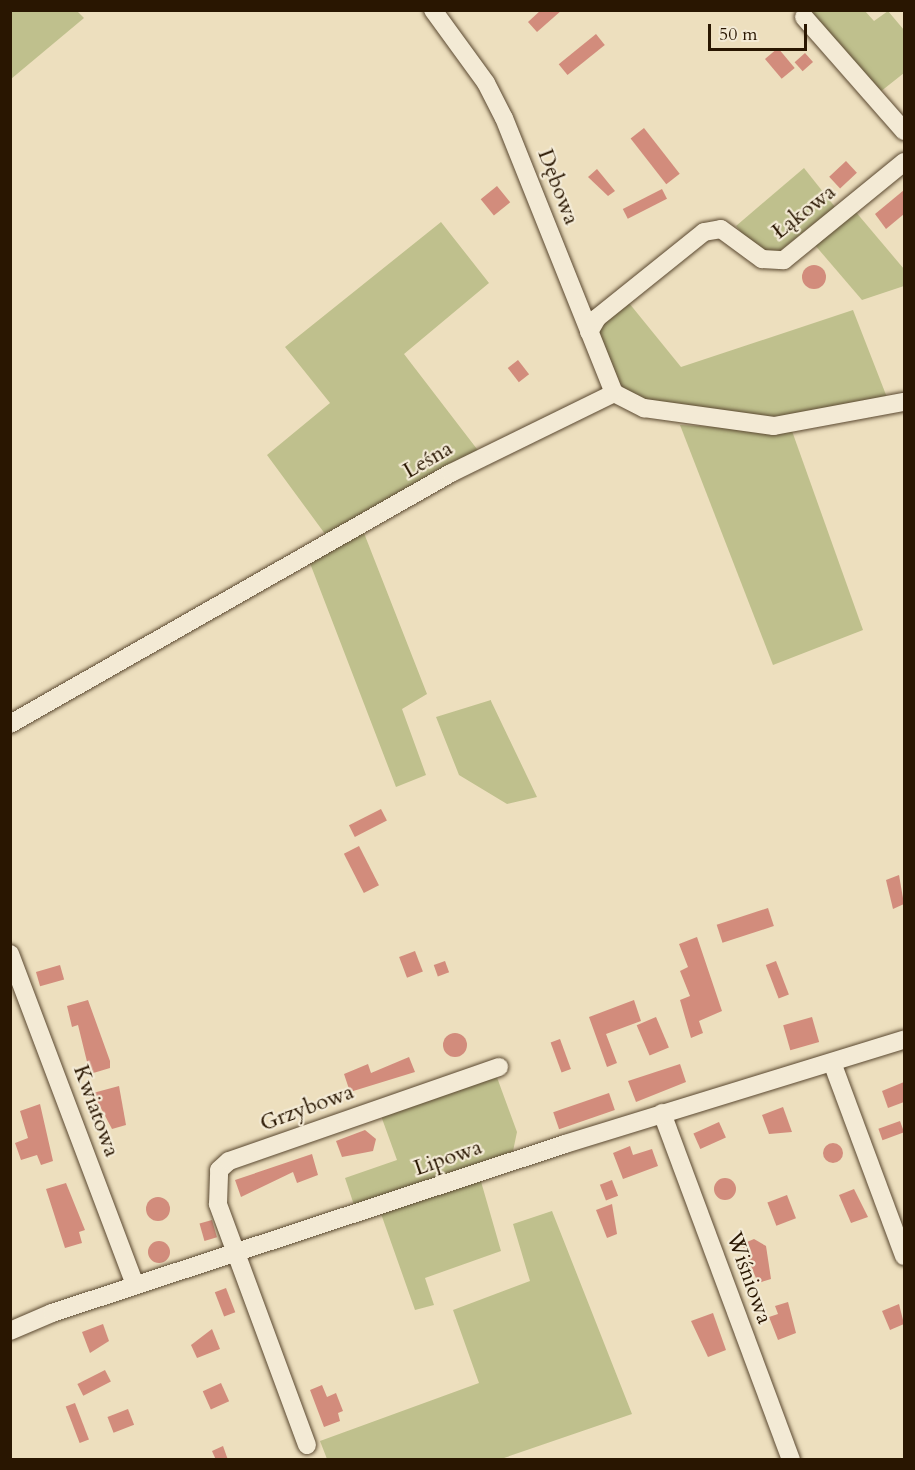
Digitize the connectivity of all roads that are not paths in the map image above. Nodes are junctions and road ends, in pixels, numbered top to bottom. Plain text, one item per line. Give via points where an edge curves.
1 (433, 10) edge
2 (804, 17) dead end
3 (904, 131) edge
4 (904, 162) edge
5 (589, 332) junction
6 (614, 393) junction
7 (904, 402) edge
8 (10, 724) edge
9 (10, 954) edge
10 (904, 1040) edge
11 (833, 1065) junction
12 (499, 1067) dead end
13 (662, 1113) junction
14 (237, 1255) junction
15 (904, 1256) edge
16 (135, 1286) junction
17 (10, 1331) edge
18 (307, 1445) dead end
19 (791, 1460) edge

1 - 5 street, Dębowa via 486,83 504,118
2 - 3 street
4 - 5 street, Łąkowa via 784,260 762,259 721,229 704,232 597,318
5 - 6 street, Dębowa
6 - 7 street via 644,408 774,426
6 - 8 street, Leśna via 451,473
9 - 16 street, Kwiatowa
10 - 11 street, Lipowa
11 - 13 street, Lipowa
11 - 15 street
12 - 14 street, Grzybowa via 224,1165 216,1195
13 - 14 street, Lipowa
13 - 19 street, Wiśniowa
14 - 16 street, Lipowa
14 - 18 street
16 - 17 street, Lipowa

